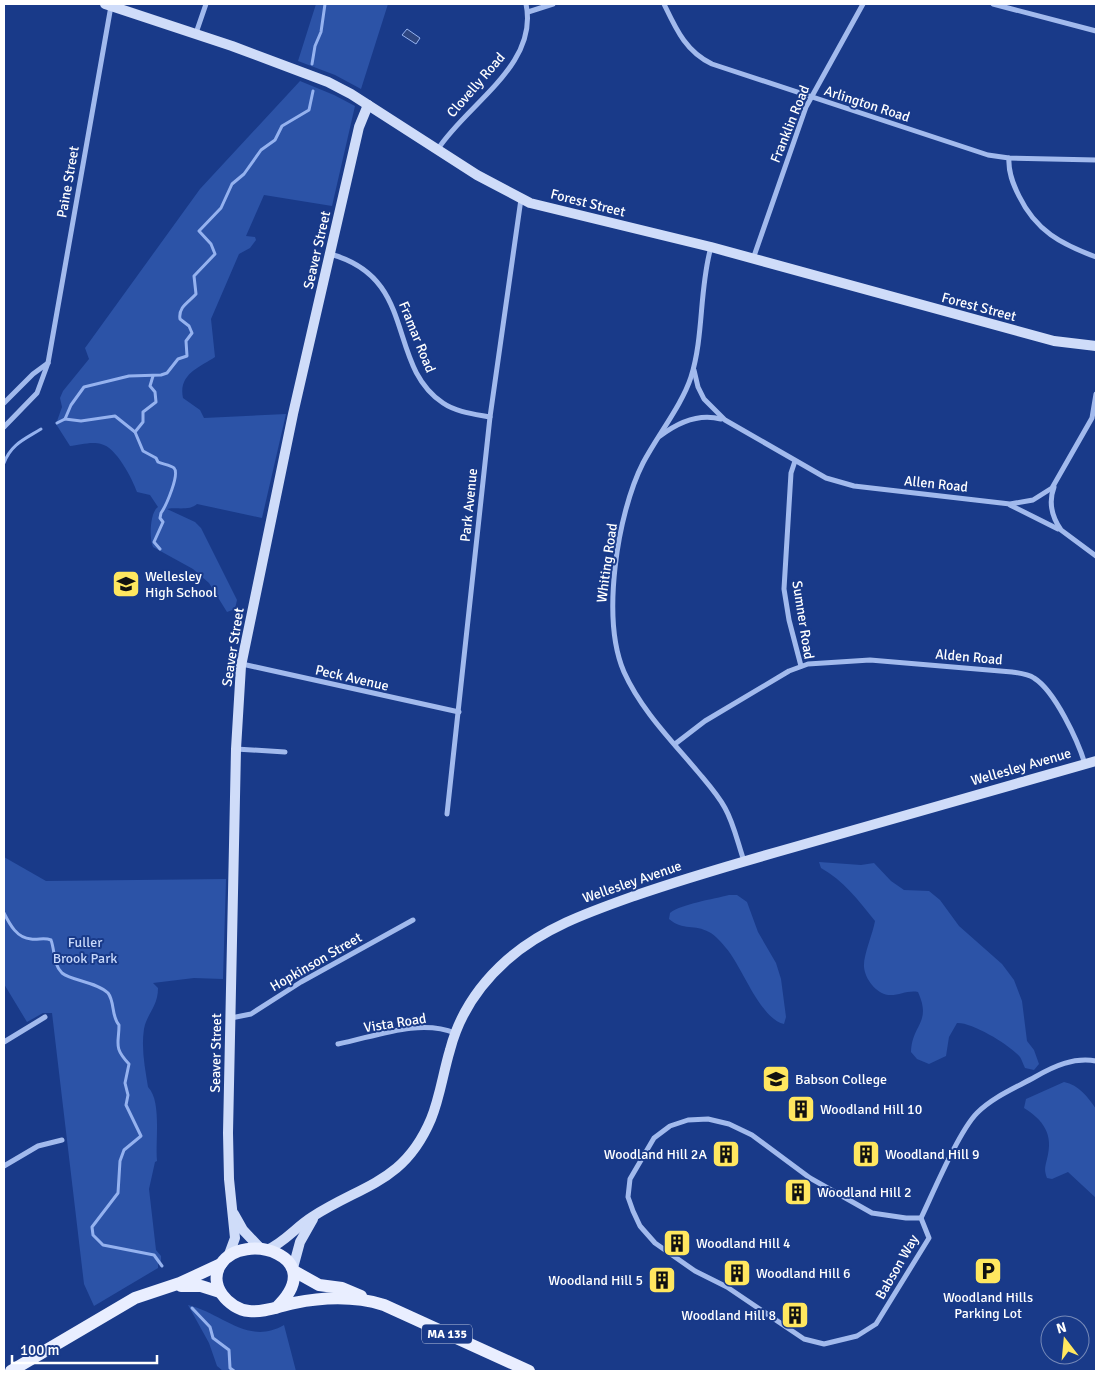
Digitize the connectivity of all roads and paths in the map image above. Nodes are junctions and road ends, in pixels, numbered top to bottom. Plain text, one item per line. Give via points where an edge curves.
1 (206, 4) edge
2 (526, 4) edge
3 (552, 4) edge
4 (664, 4) edge
5 (863, 4) edge
6 (993, 4) edge
7 (108, 5) edge
8 (528, 12) junction
9 (1096, 31) edge
10 (196, 33) junction
11 (811, 97) junction
12 (368, 105) junction
13 (438, 149) junction
14 (1009, 158) junction
15 (1096, 160) edge
16 (521, 199) junction
17 (711, 247) junction
18 (330, 254) junction
19 (1096, 257) edge
20 (753, 259) junction
21 (1096, 346) edge
22 (48, 363) junction
23 (693, 367) junction
24 (1096, 394) edge
25 (4, 403) edge
26 (1096, 403) edge
27 (490, 417) junction
28 (725, 420) junction
29 (4, 427) edge
30 (657, 438) junction
31 (795, 461) junction
32 (1055, 485) junction
33 (1003, 503) junction
34 (1061, 530) junction
35 (1096, 556) edge
36 (242, 664) junction
37 (801, 666) junction
38 (458, 712) junction
39 (675, 744) junction
40 (236, 749) junction
41 (284, 752) dead end
42 (1096, 761) edge
43 (1085, 764) junction
44 (447, 814) dead end
45 (744, 862) junction
46 (413, 920) dead end
47 (45, 1018) dead end
48 (230, 1018) junction
49 (455, 1033) junction
50 (4, 1042) edge
51 (338, 1044) dead end
52 (1096, 1061) edge
53 (62, 1140) dead end
54 (4, 1166) edge
55 (232, 1207) junction
56 (317, 1214) junction
57 (922, 1218) junction
58 (264, 1249) junction
59 (224, 1261) junction
60 (294, 1270) junction
61 (168, 1287) junction
62 (220, 1292) junction
63 (365, 1299) junction
64 (276, 1308) junction
65 (11, 1371) edge
66 (529, 1371) edge

1 - 10 street
2 - 8 street, Clovelly Road
3 - 8 street
4 - 11 street, Arlington Road via 684,43 699,58
5 - 11 street, Franklin Road
6 - 9 street
7 - 10 street, Forest Street
7 - 22 street, Paine Street
8 - 13 street, Clovelly Road via 527,34 512,64
10 - 12 street, Forest Street via 324,80
11 - 14 street, Arlington Road via 978,153
11 - 20 street, Franklin Road
12 - 13 street, Forest Street
12 - 18 street, Seaver Street via 359,127
13 - 16 street, Forest Street via 477,176
14 - 15 street, Arlington Road
14 - 19 street via 1017,192 1039,226 1064,245
16 - 17 street, Forest Street via 565,213
16 - 27 street, Park Avenue
17 - 20 street, Forest Street
17 - 23 street, Whiting Road
18 - 27 street, Framar Road via 359,266 384,289 414,365 436,398 455,409
18 - 36 street, Seaver Street via 289,432
20 - 21 street, Forest Street via 1054,341
22 - 25 street
22 - 29 street, Paine Street via 35,396
23 - 28 street, Allen Road via 704,398
23 - 30 street, Whiting Road via 686,387
24 - 26 street, Allen Road
26 - 32 street, Allen Road via 1092,418
27 - 38 street, Park Avenue
28 - 30 street, Allen Road via 693,419
28 - 31 street, Allen Road
30 - 39 street, Whiting Road via 629,498 616,570 612,621 625,674 646,708
31 - 33 street, Allen Road via 826,478 854,486
31 - 37 street, Sumner Road via 791,472 784,589
32 - 33 street, Allen Road via 1033,500
32 - 34 street via 1051,507
33 - 34 street
34 - 35 street
36 - 38 street, Peck Avenue
36 - 40 street, Seaver Street
37 - 39 street, Sumner Road via 705,721
37 - 43 street, Alden Road via 870,660 1030,676 1053,700 1078,744
38 - 44 street, Park Avenue
39 - 45 street, Whiting Road via 725,808
40 - 41 street
40 - 48 street, Seaver Street
42 - 43 street, Wellesley Avenue
43 - 45 street, Wellesley Avenue
45 - 49 street, Wellesley Avenue via 602,908 537,938 506,960 488,980 469,1005
46 - 48 street, Hopkinson Street via 292,987 251,1014
47 - 50 street
48 - 55 street, Seaver Street via 228,1159
49 - 51 street, Vista Road via 437,1028 415,1028
49 - 56 street, Wellesley Avenue via 435,1107 415,1148 398,1168 375,1185
52 - 57 street via 1074,1060 1052,1068 993,1099 976,1114
53 - 54 street via 38,1146
55 - 58 street, Seaver Street via 243,1230
55 - 59 street, Seaver Street via 235,1238
56 - 58 street, Wellesley Avenue via 302,1223 284,1241
56 - 60 street via 300,1242
57 - 57 street, Babson Way via 872,1213 810,1178 752,1135 708,1119 688,1120 670,1126 654,1138 630,1179 628,1197 640,1226 656,1243 804,1339 824,1344 857,1336 876,1324 929,1238
58 - 59 main road, MA 135 via 239,1252
58 - 60 main road, MA 135 via 288,1261
59 - 61 main road, MA 135
59 - 62 main road via 217,1278
60 - 63 main road, MA 135 via 319,1285 342,1288
60 - 64 main road via 291,1292
61 - 62 main road, MA 135 via 195,1286
61 - 65 main road, MA 135 via 129,1301
62 - 64 main road, MA 135 via 228,1303 239,1309 251,1312
63 - 64 main road, MA 135 via 321,1299
63 - 66 main road, MA 135

